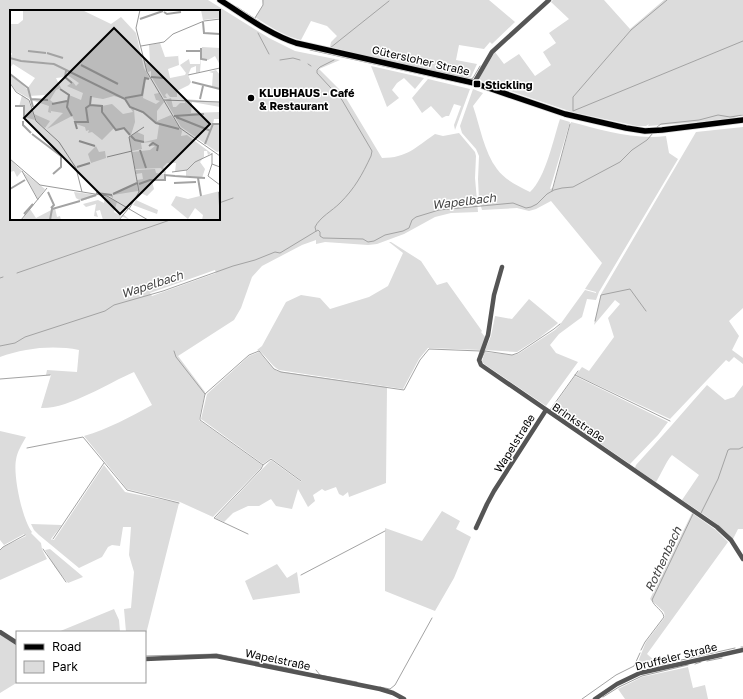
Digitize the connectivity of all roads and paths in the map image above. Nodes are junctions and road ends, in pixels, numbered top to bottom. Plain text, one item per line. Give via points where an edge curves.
1 (220, 0) edge
2 (549, 0) edge
3 (474, 83) junction
4 (743, 120) edge
5 (502, 267) dead end
6 (546, 410) junction
7 (476, 528) dead end
8 (743, 559) edge
9 (0, 632) edge
10 (16, 642) edge
11 (743, 650) edge
12 (146, 659) edge
13 (404, 699) edge
14 (595, 699) edge

1 - 3 main road, Gütersloher Straße via 284,39 296,43
2 - 3 street via 492,52
3 - 4 main road, Gütersloher Straße via 572,116 645,131
5 - 6 street, Brinkstraße via 494,295 488,335 479,360 480,365
6 - 7 street, Wapelstraße via 494,491
6 - 8 street, Brinkstraße via 717,527 731,540
9 - 10 street
11 - 14 street, Druffeler Straße via 640,673 623,680
12 - 13 street, Wapelstraße via 216,656 380,689

